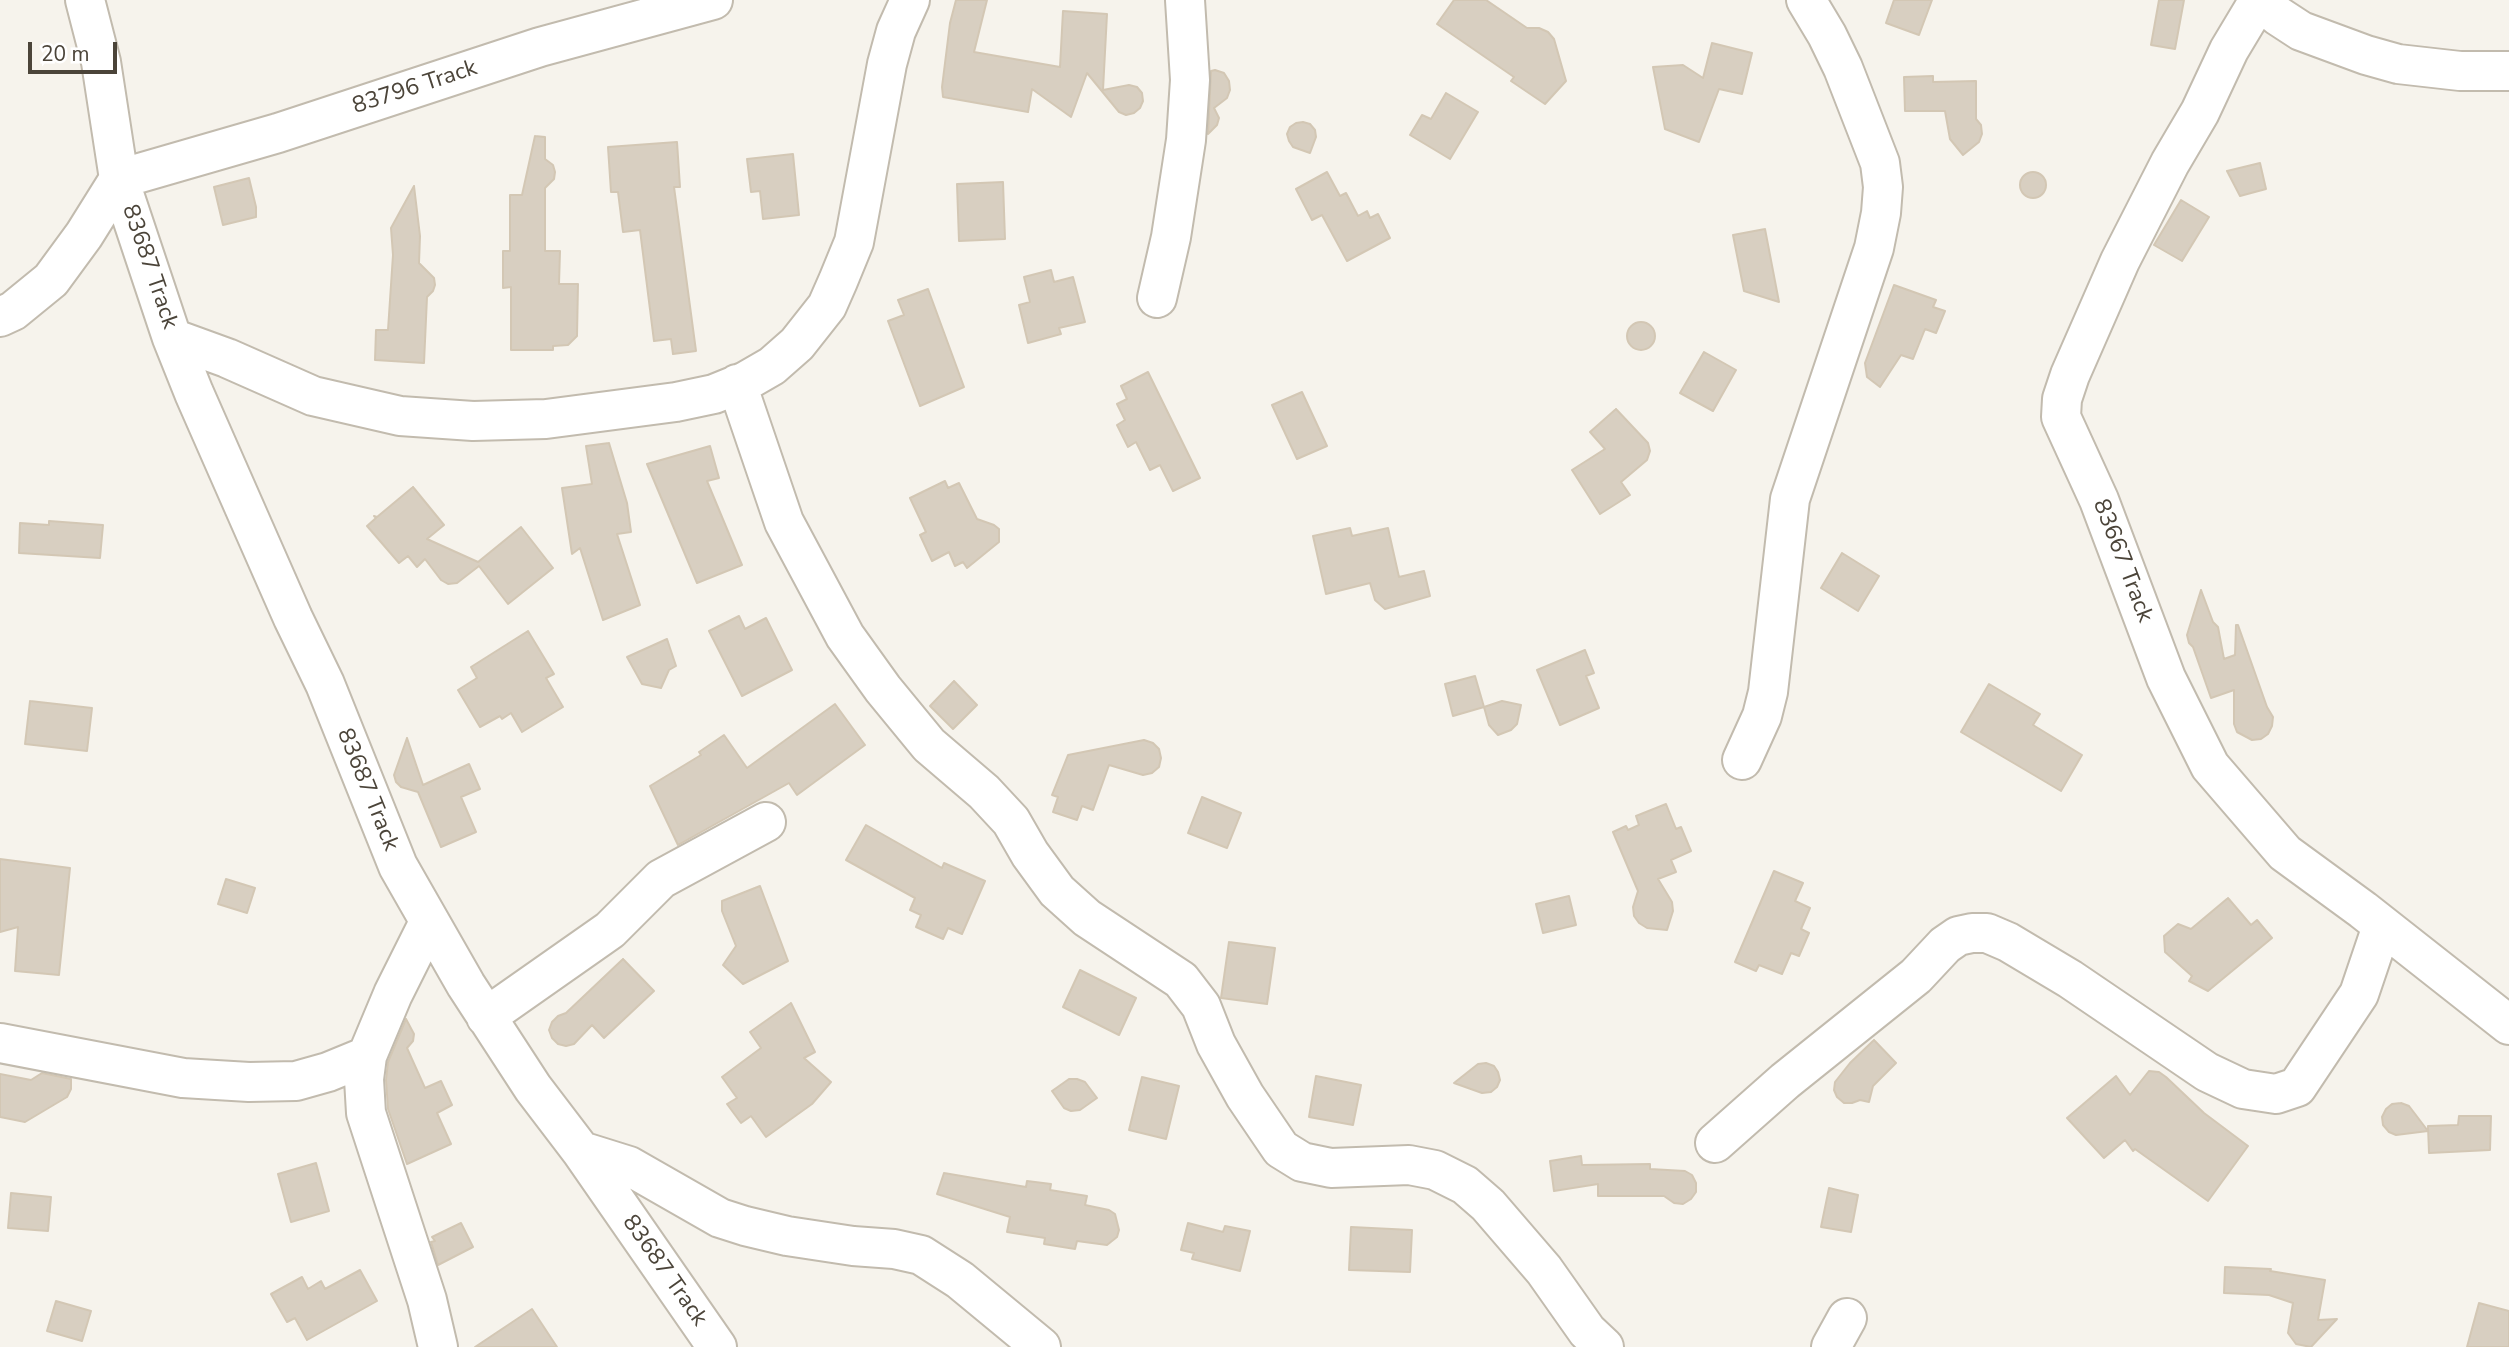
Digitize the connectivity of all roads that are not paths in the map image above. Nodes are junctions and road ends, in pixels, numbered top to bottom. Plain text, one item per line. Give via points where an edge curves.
1 (85, 0) edge
2 (713, 0) edge
3 (910, 0) edge
4 (1185, 0) edge
5 (1806, 0) edge
6 (2259, 0) edge
7 (2509, 71) edge
8 (119, 179) junction
9 (1157, 298) dead end
10 (0, 317) edge
11 (172, 338) junction
12 (737, 384) junction
13 (1742, 760) dead end
14 (766, 822) dead end
15 (429, 922) junction
16 (2382, 926) junction
17 (486, 1017) junction
18 (2509, 1025) edge
19 (0, 1043) edge
20 (368, 1056) junction
21 (1715, 1143) dead end
22 (581, 1152) junction
23 (438, 1347) edge
24 (717, 1347) edge
25 (1041, 1347) edge
26 (1604, 1347) edge

1 - 8 street, 83687 Track via 102,62
2 - 8 street, 83796 Track via 540,47 278,133
3 - 12 street via 887,64 856,231 827,306 797,344 772,366
4 - 9 street via 1190,80 1186,140
5 - 13 street via 1843,68 1880,163 1881,213 1874,248 1790,499 1768,692
6 - 7 street via 2301,31 2366,55 2459,71
6 - 16 street, 83667 Track via 2120,261 2070,375 2061,417 2099,500 2166,678 2210,766 2285,853
8 - 10 street via 51,280
8 - 11 street, 83687 Track
11 - 12 street via 313,396 400,416 546,419 676,402
11 - 15 street, 83687 Track via 324,684 398,866
12 - 26 street via 784,522 845,636 929,746 984,792 1010,821 1057,891 1087,918 1181,981 1201,1006 1245,1096 1281,1149 1302,1162 1331,1168 1409,1165 1436,1170 1465,1185 1489,1205
14 - 17 street via 661,879 610,930
15 - 17 street, 83687 Track
15 - 20 street
16 - 18 street, 83667 Track
16 - 21 street via 2359,994 2297,1087 2276,1094 2243,1089 2207,1072 2008,942 1987,933 1972,933 1945,945 1916,976
17 - 22 street, 83687 Track
19 - 20 street via 183,1078 249,1082 296,1082
20 - 23 street via 366,1113
22 - 24 street, 83687 Track
22 - 25 street via 629,1166 720,1218 745,1226 921,1255 960,1280

